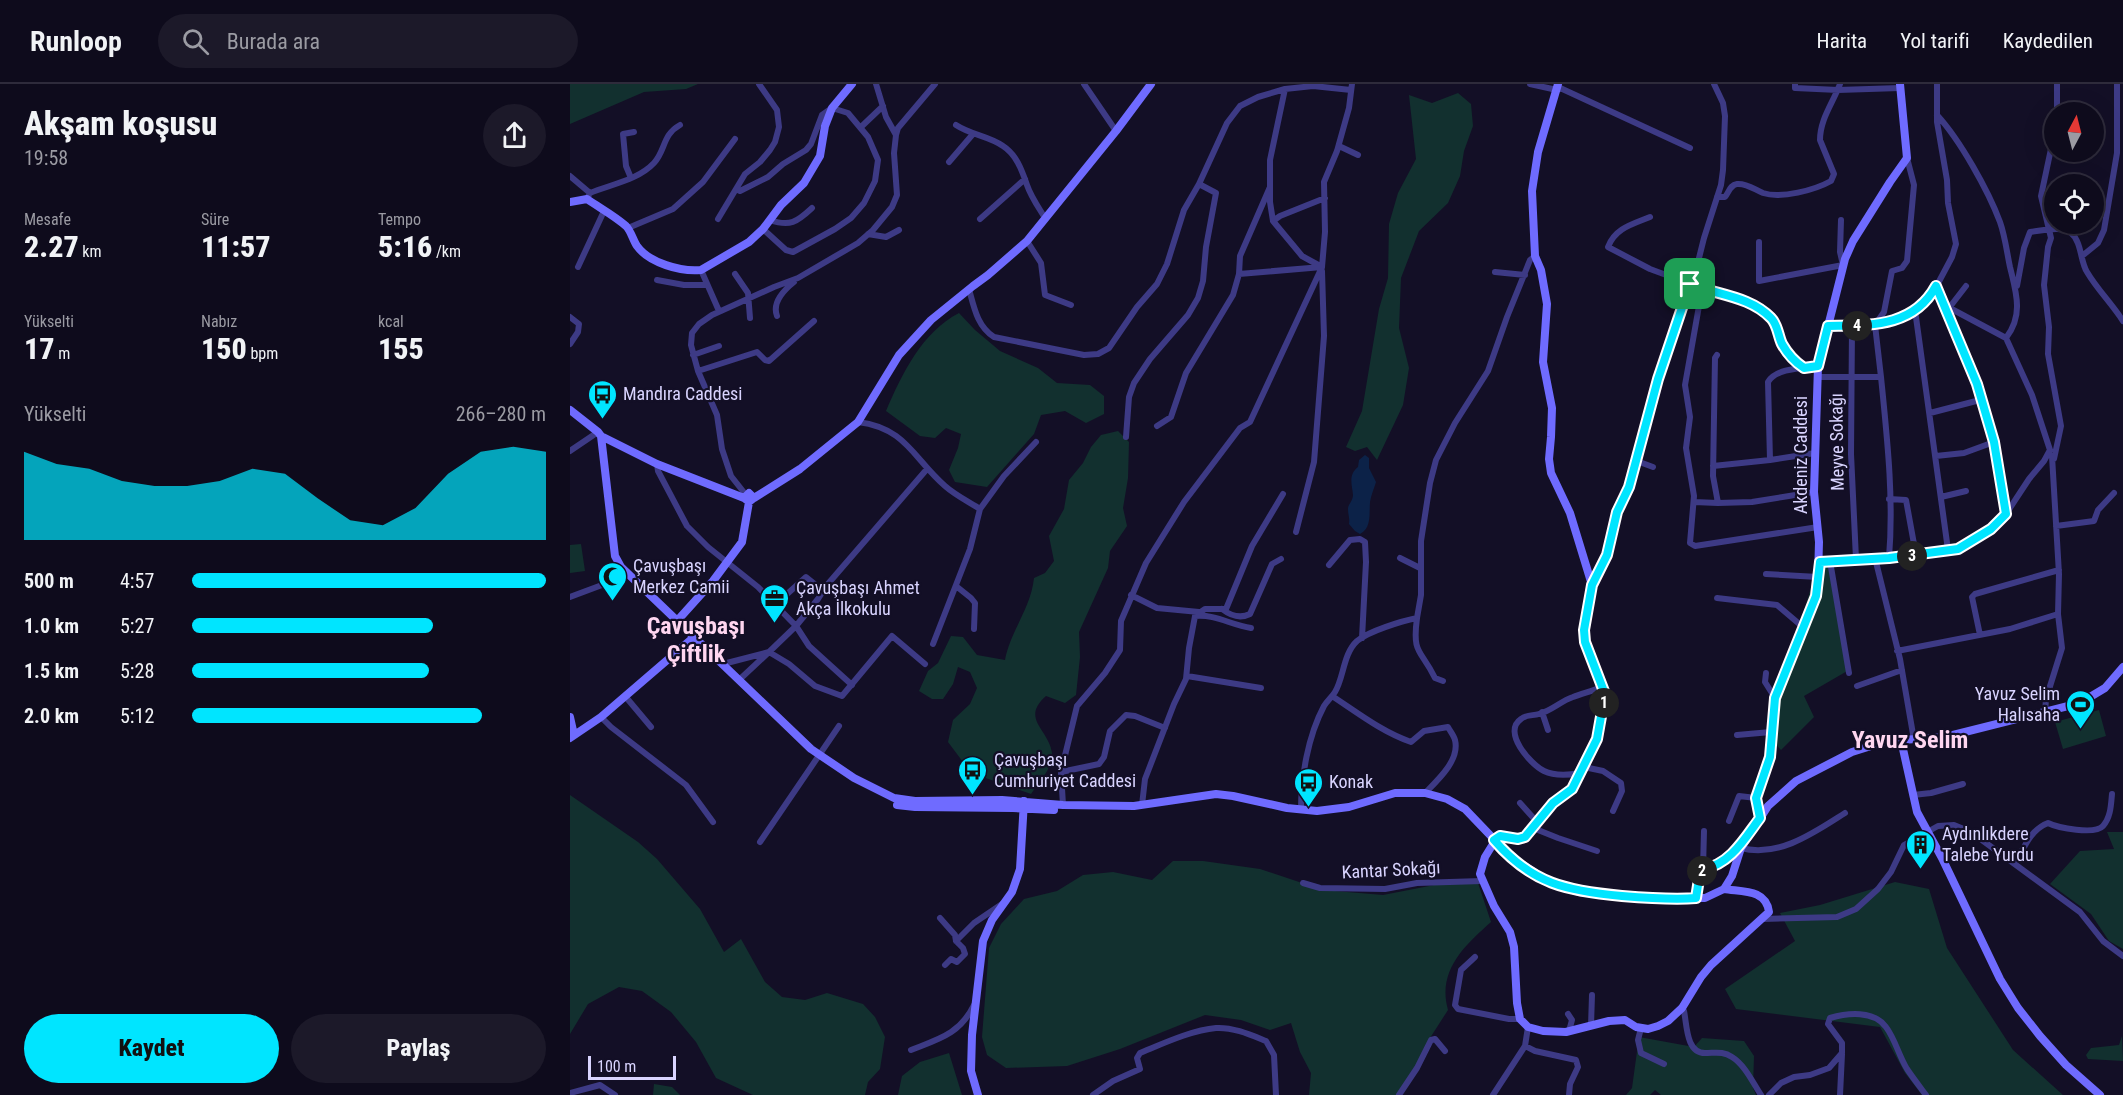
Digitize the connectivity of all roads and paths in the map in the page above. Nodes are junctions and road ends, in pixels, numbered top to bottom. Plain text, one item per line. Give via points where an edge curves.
1 (759, 84) edge
2 (852, 84) edge
3 (876, 84) edge
4 (935, 84) edge
5 (1084, 84) edge
6 (1151, 84) edge
7 (1530, 84) edge
8 (1714, 84) edge
9 (1795, 84) edge
10 (1937, 84) edge
11 (2057, 84) edge
12 (2117, 84) edge
13 (1900, 86) edge
14 (1352, 87) edge
15 (1558, 87) edge
16 (1839, 87) edge
17 (1284, 89) junction
18 (2057, 102) edge
19 (883, 106) junction
20 (832, 108) junction
21 (1937, 115) junction
22 (680, 124) dead end
23 (956, 125) dead end
24 (861, 127) junction
25 (1116, 131) junction
26 (633, 132) dead end
27 (973, 134) junction
28 (896, 135) junction
29 (735, 139) dead end
30 (1339, 146) junction
31 (1690, 148) dead end
32 (2120, 153) edge
33 (1358, 155) dead end
34 (1907, 158) junction
35 (949, 162) dead end
36 (570, 176) edge
37 (631, 178) junction
38 (1025, 179) junction
39 (2044, 182) edge
40 (1199, 184) junction
41 (1270, 187) junction
42 (736, 189) junction
43 (589, 196) junction
44 (1717, 197) junction
45 (1324, 198) junction
46 (570, 202) edge
47 (812, 208) dead end
48 (604, 211) junction
49 (2044, 213) edge
50 (1650, 217) dead end
51 (1045, 218) junction
52 (718, 219) dead end
53 (980, 219) dead end
54 (770, 220) junction
55 (1841, 220) dead end
56 (1273, 221) junction
57 (628, 228) junction
58 (763, 229) junction
59 (899, 230) dead end
60 (2044, 231) edge
61 (868, 234) junction
62 (2050, 234) edge
63 (2072, 234) edge
64 (1027, 241) junction
65 (1759, 242) dead end
66 (1535, 256) junction
67 (2082, 256) junction
68 (1843, 265) junction
69 (578, 267) dead end
70 (1322, 267) junction
71 (701, 270) junction
72 (1496, 272) dead end
73 (735, 274) dead end
74 (1239, 274) junction
75 (1525, 275) junction
76 (798, 278) junction
77 (657, 280) dead end
78 (1690, 284) junction
79 (707, 285) junction
80 (1936, 286) junction
81 (1966, 286) dead end
82 (969, 289) junction
83 (1702, 289) junction
84 (2017, 291) junction
85 (749, 299) junction
86 (1071, 304) dead end
87 (1947, 307) junction
88 (1915, 310) junction
89 (719, 311) junction
90 (777, 316) dead end
91 (570, 317) edge
92 (750, 318) dead end
93 (814, 321) dead end
94 (2123, 321) edge
95 (1828, 326) junction
96 (1852, 326) junction
97 (1875, 326) junction
98 (2006, 338) junction
99 (570, 344) edge
100 (719, 346) dead end
101 (693, 355) junction
102 (1717, 355) dead end
103 (1818, 366) junction
104 (1804, 368) junction
105 (698, 371) junction
106 (1817, 377) junction
107 (1881, 377) junction
108 (1851, 378) junction
109 (1980, 400) junction
110 (570, 410) edge
111 (1930, 413) junction
112 (858, 422) junction
113 (1157, 426) dead end
114 (599, 434) junction
115 (1126, 437) dead end
116 (1036, 441) dead end
117 (1994, 442) junction
118 (2050, 450) junction
119 (570, 451) edge
120 (1815, 453) junction
121 (1936, 456) junction
122 (2054, 459) junction
123 (1634, 460) junction
124 (1770, 460) junction
125 (657, 464) junction
126 (1713, 466) junction
127 (1653, 467) dead end
128 (927, 469) junction
129 (1966, 491) dead end
130 (1814, 492) junction
131 (2114, 493) dead end
132 (1283, 494) dead end
133 (1941, 497) junction
134 (748, 498) junction
135 (1889, 499) junction
136 (1694, 502) junction
137 (1718, 503) junction
138 (980, 509) junction
139 (2006, 514) junction
140 (2056, 526) junction
141 (1818, 527) junction
142 (1296, 532) dead end
143 (1948, 550) junction
144 (1916, 555) junction
145 (1400, 558) dead end
146 (1875, 558) junction
147 (1889, 558) junction
148 (1281, 559) dead end
149 (1856, 559) junction
150 (1830, 561) junction
151 (727, 562) junction
152 (1820, 562) junction
153 (1329, 565) dead end
154 (1420, 568) junction
155 (2059, 570) junction
156 (625, 572) junction
157 (1766, 574) dead end
158 (1818, 577) junction
159 (1592, 585) junction
160 (956, 586) junction
161 (822, 593) junction
162 (1131, 595) junction
163 (570, 597) edge
164 (1717, 598) dead end
165 (776, 604) junction
166 (1221, 609) junction
167 (1197, 614) junction
168 (2058, 614) junction
169 (1418, 618) junction
170 (677, 621) junction
171 (796, 626) junction
172 (1251, 628) dead end
173 (1804, 628) junction
174 (974, 629) dead end
175 (1980, 635) junction
176 (694, 637) junction
177 (1362, 639) junction
178 (933, 644) dead end
179 (1898, 651) junction
180 (770, 652) junction
181 (723, 664) junction
182 (925, 664) dead end
183 (2123, 667) edge
184 (1902, 670) junction
185 (1766, 673) dead end
186 (1849, 673) dead end
187 (1187, 676) junction
188 (739, 680) junction
189 (1443, 681) dead end
190 (852, 685) junction
191 (1604, 686) junction
192 (1857, 686) dead end
193 (1261, 688) dead end
194 (625, 696) junction
195 (1332, 696) junction
196 (1775, 698) junction
197 (1542, 712) junction
198 (2045, 712) junction
199 (570, 717) edge
200 (601, 717) junction
201 (839, 726) dead end
202 (651, 727) dead end
203 (1165, 728) junction
204 (1548, 730) dead end
205 (1771, 732) junction
206 (1737, 735) dead end
207 (572, 737) edge
208 (1901, 740) junction
209 (1914, 740) junction
210 (819, 754) junction
211 (1583, 770) junction
212 (1061, 772) junction
213 (1963, 784) dead end
214 (1425, 793) junction
215 (2112, 794) dead end
216 (1913, 795) junction
217 (1756, 798) junction
218 (1520, 803) dead end
219 (1024, 805) junction
220 (1063, 805) junction
221 (1138, 806) junction
222 (1301, 810) junction
223 (1613, 811) dead end
224 (1845, 813) dead end
225 (1760, 818) junction
226 (1729, 821) dead end
227 (713, 822) dead end
228 (1535, 825) junction
229 (1704, 831) dead end
230 (1926, 831) junction
231 (1494, 840) junction
232 (760, 842) dead end
233 (1743, 844) junction
234 (1597, 851) dead end
235 (2015, 864) junction
236 (1703, 869) junction
237 (1482, 881) junction
238 (1303, 883) dead end
239 (1724, 889) junction
240 (1696, 898) junction
241 (1008, 899) junction
242 (1766, 915) junction
243 (940, 918) dead end
244 (956, 941) junction
245 (2123, 956) edge
246 (1475, 957) dead end
247 (945, 965) dead end
248 (1592, 995) dead end
249 (976, 1000) junction
250 (1682, 1008) junction
251 (1568, 1014) dead end
252 (1520, 1019) junction
253 (1591, 1026) junction
254 (1528, 1027) junction
255 (1641, 1028) junction
256 (1569, 1031) junction
257 (1525, 1046) junction
258 (911, 1050) dead end
259 (1444, 1051) dead end
260 (1842, 1053) junction
261 (1664, 1064) dead end
262 (570, 1093) edge
263 (615, 1095) edge
264 (978, 1095) edge
265 (1093, 1095) edge
266 (1276, 1095) edge
267 (1399, 1095) edge
268 (1493, 1095) edge
269 (1569, 1095) edge
270 (1761, 1095) edge
271 (1769, 1095) edge
272 (1840, 1095) edge
273 (1926, 1095) edge
274 (2100, 1095) edge

1 - 42 street via 777,110 779,127 771,150 745,174
2 - 20 street
3 - 19 street
4 - 28 street
5 - 25 street
6 - 25 street
7 - 15 street
8 - 44 street via 1725,116 1723,170
9 - 16 street via 1795,88
10 - 21 street
11 - 18 street
12 - 32 street
13 - 16 street
13 - 34 street
14 - 17 street
14 - 30 street
15 - 31 street
15 - 66 street via 1538,152 1532,191
16 - 44 street via 1820,134 1834,174 1831,181 1779,195 1736,184 1725,197
17 - 40 street via 1249,100 1233,113
17 - 41 street via 1270,160
19 - 24 street
19 - 28 street
20 - 24 street via 848,113
20 - 42 street via 822,115 806,150 768,177 740,191
20 - 54 street via 820,156 804,183
21 - 80 street via 1956,244
21 - 84 street via 1953,133 2000,223
22 - 37 street via 665,138 656,161
23 - 27 street
24 - 58 street via 878,160 871,192 857,212 793,252
25 - 51 street
26 - 37 street via 623,134
27 - 35 street
27 - 38 street via 1007,149
28 - 61 street via 897,195 892,207
29 - 57 street via 702,183 673,209
30 - 33 street
30 - 45 street via 1324,182
32 - 67 street via 2103,235
34 - 68 street, Akdeniz Caddesi via 1853,242
34 - 97 street via 1914,185 1907,261 1902,268 1892,271 1884,312
36 - 43 street
37 - 43 street
38 - 51 street
38 - 53 street
39 - 49 street via 2041,196
40 - 82 street via 1181,218 1161,278 1113,342 1098,354 1084,355 994,337 978,319
40 - 115 street via 1216,193 1202,290 1188,315 1134,383
41 - 56 street
41 - 74 street via 1240,256
42 - 52 street
43 - 46 street
43 - 48 street
44 - 78 street
45 - 56 street
45 - 70 street
47 - 54 street via 792,223 783,225
48 - 57 street
48 - 69 street
50 - 78 street via 1617,232 1608,247
51 - 64 street
54 - 58 street
55 - 68 street
56 - 70 street via 1302,256
57 - 71 street via 645,254 663,263
58 - 71 street via 749,242
59 - 61 street via 885,237
60 - 84 street via 2030,232
61 - 76 street
62 - 122 street via 2044,296 2048,354 2061,426
63 - 67 street
64 - 82 street
64 - 86 street via 1041,263 1045,295
65 - 68 street via 1759,281
66 - 75 street
66 - 159 street via 1547,304 1543,362 1552,408 1550,466 1570,513
67 - 94 street via 2085,270
68 - 95 street, Akdeniz Caddesi
70 - 74 street
70 - 142 street via 1324,336 1314,462
70 - 162 street via 1250,422 1240,428 1184,502 1146,562
71 - 79 street
72 - 75 street
73 - 85 street
74 - 113 street via 1233,296 1186,373 1171,417
75 - 154 street via 1488,371 1436,460
76 - 85 street
76 - 90 street via 782,293 775,311
77 - 79 street
78 - 83 street
78 - 123 street
79 - 89 street
80 - 87 street
80 - 88 street
81 - 87 street
82 - 112 street via 931,320 899,355
83 - 104 street via 1733,296 1773,319 1782,343
83 - 136 street via 1685,385 1690,417 1686,448
84 - 98 street via 2018,310
85 - 89 street
85 - 92 street
87 - 98 street
87 - 109 street
88 - 97 street
88 - 111 street
89 - 101 street via 692,333
91 - 99 street via 579,324
93 - 105 street via 769,361 757,352
95 - 96 street
95 - 103 street, Akdeniz Caddesi
96 - 97 street
96 - 108 street, Meyve Sokağı
97 - 107 street
98 - 118 street via 2032,395
100 - 101 street
101 - 105 street
102 - 126 street
103 - 104 street
103 - 106 street, Akdeniz Caddesi
104 - 124 street via 1779,373 1768,382
105 - 134 street via 717,415 731,476
106 - 108 street
106 - 120 street, Akdeniz Caddesi
107 - 108 street
107 - 135 street
108 - 149 street, Meyve Sokağı
109 - 111 street
109 - 117 street
110 - 114 street
111 - 121 street
112 - 128 street via 874,424 895,435 909,445
112 - 134 street via 800,469
114 - 119 street
114 - 125 street
114 - 156 street via 615,556
116 - 138 street
117 - 121 street via 1964,453
117 - 139 street
118 - 122 street
118 - 139 street
120 - 124 street
120 - 130 street, Akdeniz Caddesi
121 - 133 street
122 - 140 street
123 - 127 street
123 - 159 street via 1607,555
124 - 126 street
125 - 134 street
125 - 151 street via 687,526
126 - 137 street
128 - 138 street via 947,488
128 - 161 street
129 - 133 street
130 - 137 street
130 - 141 street, Akdeniz Caddesi
131 - 140 street via 2094,520
132 - 166 street via 1252,546 1226,609
133 - 143 street
134 - 151 street via 742,542
135 - 144 street via 1906,500
135 - 147 street
136 - 137 street
136 - 141 street via 1690,541 1695,546
138 - 160 street
139 - 143 street via 1969,544
140 - 155 street
141 - 152 street, Akdeniz Caddesi
143 - 144 street
144 - 147 street
145 - 154 street
146 - 147 street
146 - 149 street
146 - 179 street
148 - 166 street via 1272,564 1250,614 1231,615
149 - 150 street
150 - 152 street
150 - 186 street
151 - 165 street
151 - 170 street
152 - 158 street, Akdeniz Caddesi
153 - 177 street via 1350,540 1365,542
154 - 169 street
155 - 168 street
155 - 175 street via 1975,594 1972,597
156 - 163 street
156 - 170 street
157 - 158 street
158 - 173 street, Akdeniz Caddesi via 1816,596
159 - 191 street via 1585,642
160 - 174 street via 975,603
160 - 178 street
161 - 165 street via 806,577
161 - 171 street
162 - 167 street via 1157,608
162 - 212 street via 1121,621 1120,650 1077,706
164 - 173 street via 1777,605
165 - 171 street
166 - 167 street via 1205,609
167 - 172 street
167 - 187 street
168 - 175 street
168 - 198 street via 2062,648
169 - 177 street
169 - 189 street via 1416,647 1435,678
170 - 176 street
171 - 180 street
171 - 190 street via 809,646
173 - 196 street, Akdeniz Caddesi
175 - 179 street
176 - 181 street
176 - 194 street
177 - 195 street via 1350,650
179 - 184 street
180 - 181 street
180 - 188 street
180 - 190 street via 815,686 842,696
181 - 188 street
182 - 190 street via 892,636
183 - 198 street via 2106,688 2089,699
184 - 192 street
184 - 209 street
185 - 196 street via 1765,682
187 - 193 street
187 - 203 street
188 - 210 street
191 - 197 street
191 - 211 street via 1597,739
194 - 200 street
194 - 202 street
195 - 214 street via 1373,724 1411,742 1424,731 1448,728 1455,740 1455,754 1442,776
195 - 222 street via 1324,704 1306,763
196 - 205 street, Akdeniz Caddesi
197 - 204 street
197 - 211 street via 1523,717 1516,726 1515,734 1525,755 1546,772 1567,774
198 - 209 street via 1945,737
199 - 207 street
200 - 207 street
200 - 227 street via 686,784
201 - 210 street
203 - 212 street via 1126,715 1110,731 1099,764
203 - 221 street
205 - 206 street
205 - 217 street, Akdeniz Caddesi via 1770,757
208 - 209 street
208 - 216 street
208 - 225 street via 1864,747 1807,775 1777,796
210 - 219 street via 886,796 905,801
210 - 232 street
211 - 223 street via 1603,771 1621,783
211 - 228 street via 1572,789 1553,803
212 - 220 street
213 - 216 street
214 - 222 street via 1395,794 1332,810
214 - 231 street via 1465,809
215 - 235 street via 2104,825 2098,829 2063,829 2048,823 2039,826
216 - 230 street
217 - 225 street
217 - 226 street via 1739,796
218 - 228 street
219 - 220 street
219 - 221 street via 1068,811 1126,810
219 - 241 street via 1020,869
220 - 221 street
221 - 222 street via 1216,794
224 - 233 street via 1780,847 1752,851
225 - 233 street
228 - 231 street via 1521,838 1500,836
228 - 234 street via 1558,838
229 - 236 street
230 - 235 street via 1954,825 1971,832
230 - 242 street via 1904,845 1878,890 1856,909 1837,917
230 - 274 street via 2013,1001 2046,1044
231 - 237 street via 1480,874
231 - 240 street via 1521,865 1566,889 1644,898
233 - 236 street via 1714,867
233 - 239 street
235 - 245 street via 2080,912 2103,941
236 - 240 street
237 - 238 street, Kantar Sokağı via 1417,883 1385,889 1320,888
237 - 252 street via 1510,932
239 - 240 street
239 - 242 street via 1761,895 1768,903
241 - 244 street
241 - 249 street via 992,920 983,941
242 - 250 street via 1701,976
243 - 244 street
244 - 247 street via 965,954 957,962 951,959
246 - 252 street via 1461,970 1455,1005 1458,1009
248 - 253 street
249 - 258 street via 959,1028
249 - 264 street via 971,1071
250 - 255 street via 1658,1026
250 - 270 street via 1691,1045 1697,1052 1730,1055
251 - 256 street via 1572,1020
252 - 254 street
253 - 255 street via 1625,1020
253 - 256 street
254 - 256 street
254 - 257 street
255 - 261 street via 1641,1053
257 - 268 street
257 - 269 street via 1576,1060 1578,1067
259 - 267 street via 1435,1039 1431,1040
260 - 271 street via 1829,1068 1794,1077
260 - 272 street
260 - 273 street via 1842,1043 1828,1024 1830,1018 1862,1014 1879,1020
262 - 263 street via 600,1085
265 - 266 street via 1140,1069 1140,1053 1175,1038 1217,1028 1266,1041 1274,1055

